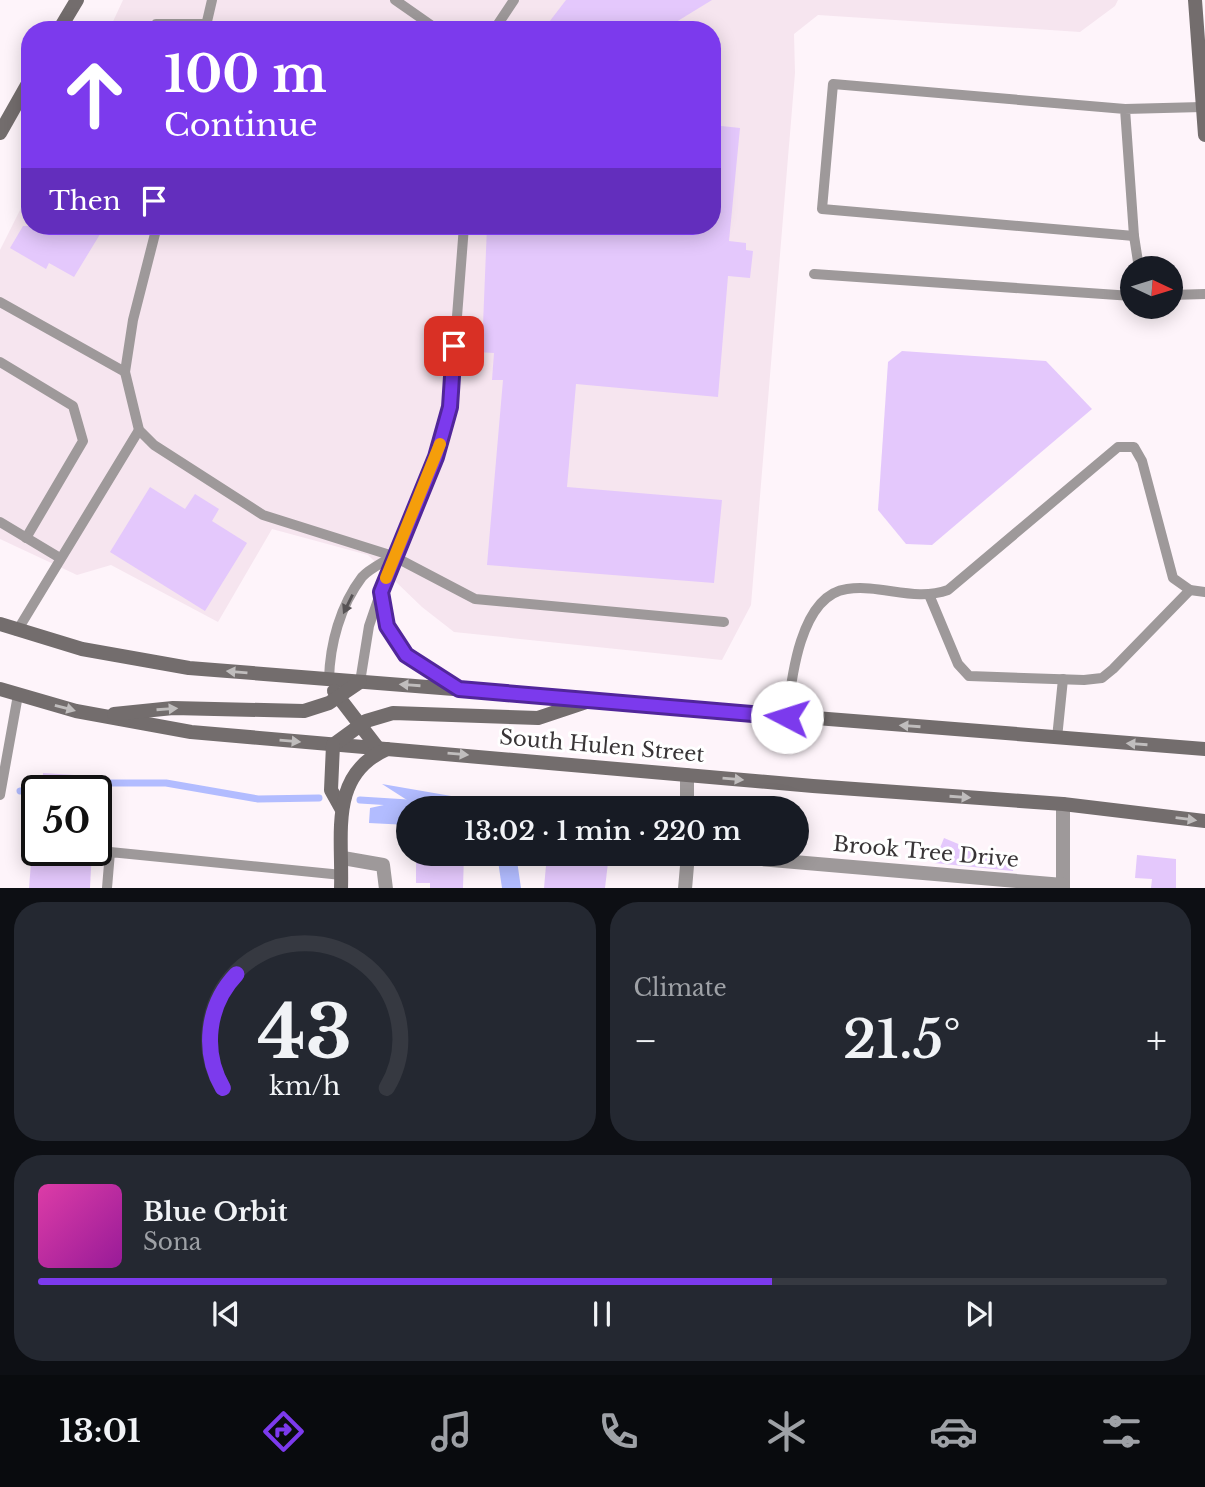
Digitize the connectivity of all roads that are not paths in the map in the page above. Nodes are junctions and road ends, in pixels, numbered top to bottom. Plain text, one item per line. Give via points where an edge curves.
1 (212, 0) edge
2 (396, 0) edge
3 (514, 0) edge
4 (1195, 0) edge
5 (77, 3) edge
6 (65, 21) edge
7 (207, 21) edge
8 (425, 21) edge
9 (500, 21) edge
10 (1200, 35) edge
11 (21, 96) edge
12 (1202, 107) junction
13 (1125, 109) junction
14 (0, 133) edge
15 (1205, 135) edge
16 (155, 235) edge
17 (463, 235) edge
18 (1135, 236) junction
19 (1138, 256) edge
20 (814, 274) dead end
21 (1205, 294) edge
22 (1120, 295) edge
23 (1183, 295) edge
24 (0, 302) edge
25 (0, 362) edge
26 (125, 372) junction
27 (139, 430) junction
28 (0, 522) edge
29 (26, 538) junction
30 (393, 556) junction
31 (60, 558) junction
32 (1190, 590) junction
33 (381, 592) junction
34 (1205, 592) edge
35 (930, 597) junction
36 (724, 622) dead end
37 (0, 624) edge
38 (17, 631) junction
39 (1063, 679) junction
40 (329, 680) junction
41 (360, 682) junction
42 (0, 689) edge
43 (459, 689) junction
44 (18, 695) junction
45 (338, 698) junction
46 (592, 700) junction
47 (99, 715) junction
48 (787, 717) junction
49 (357, 726) junction
50 (1057, 738) junction
51 (334, 744) junction
52 (383, 748) junction
53 (1205, 750) edge
54 (2, 770) edge
55 (687, 775) junction
56 (0, 795) edge
57 (687, 796) edge
58 (1063, 804) junction
59 (341, 807) junction
60 (1205, 821) edge
61 (343, 858) junction
62 (809, 864) edge
63 (687, 866) edge
64 (341, 881) edge
65 (1063, 887) edge
66 (107, 888) edge
67 (386, 888) edge
68 (685, 888) edge

1 - 7 lane
2 - 8 lane
3 - 9 lane
4 - 10 main road
5 - 6 main road
10 - 12 main road
11 - 14 main road
12 - 13 lane
12 - 15 main road
13 - 18 lane
13 - 18 lane via 833,83 822,209
16 - 26 lane
17 - 30 lane via 450,407 436,457
18 - 19 lane
20 - 22 lane
21 - 23 lane
24 - 26 lane
25 - 29 lane via 73,406 83,441
26 - 27 lane
27 - 30 lane via 154,445 262,515
27 - 31 lane
28 - 29 lane
29 - 31 lane
30 - 33 lane
30 - 36 lane via 475,599
30 -> 40 lane via 363,576 347,605 330,649
31 - 38 lane
32 - 34 lane
32 - 35 lane via 1173,578 1134,446 1118,447 948,590
32 - 39 lane via 1102,678
33 - 41 lane via 365,641
33 - 43 lane via 387,626 401,649 412,662
35 - 39 lane via 958,664 969,676
35 - 48 lane via 848,589 833,594 799,640
37 - 38 main road
40 -> 38 main road via 124,658
39 - 50 lane
40 - 41 main road
40 - 45 main road
43 -> 41 main road
41 - 45 main road
42 - 44 main road, South Hulen Street
43 - 46 main road
44 -> 47 main road, South Hulen Street
44 - 54 lane
47 -> 45 main road via 173,708 293,712 315,709
45 - 49 main road
46 - 48 main road
46 - 49 main road via 538,718 407,712 376,717
47 -> 51 main road, South Hulen Street via 191,732
50 -> 48 main road
49 - 51 main road
49 - 52 main road
53 -> 50 main road
51 - 52 main road, South Hulen Street
51 - 59 main road via 331,790
52 -> 55 main road, South Hulen Street
52 - 59 main road via 361,765
54 - 56 lane
55 - 57 street
55 -> 58 main road, South Hulen Street
58 -> 60 main road, South Hulen Street
58 - 65 street
59 - 61 main road
61 - 64 main road
61 - 67 street via 383,865
62 - 65 street, Brook Tree Drive
63 - 68 street
64 - 66 lane via 110,852

